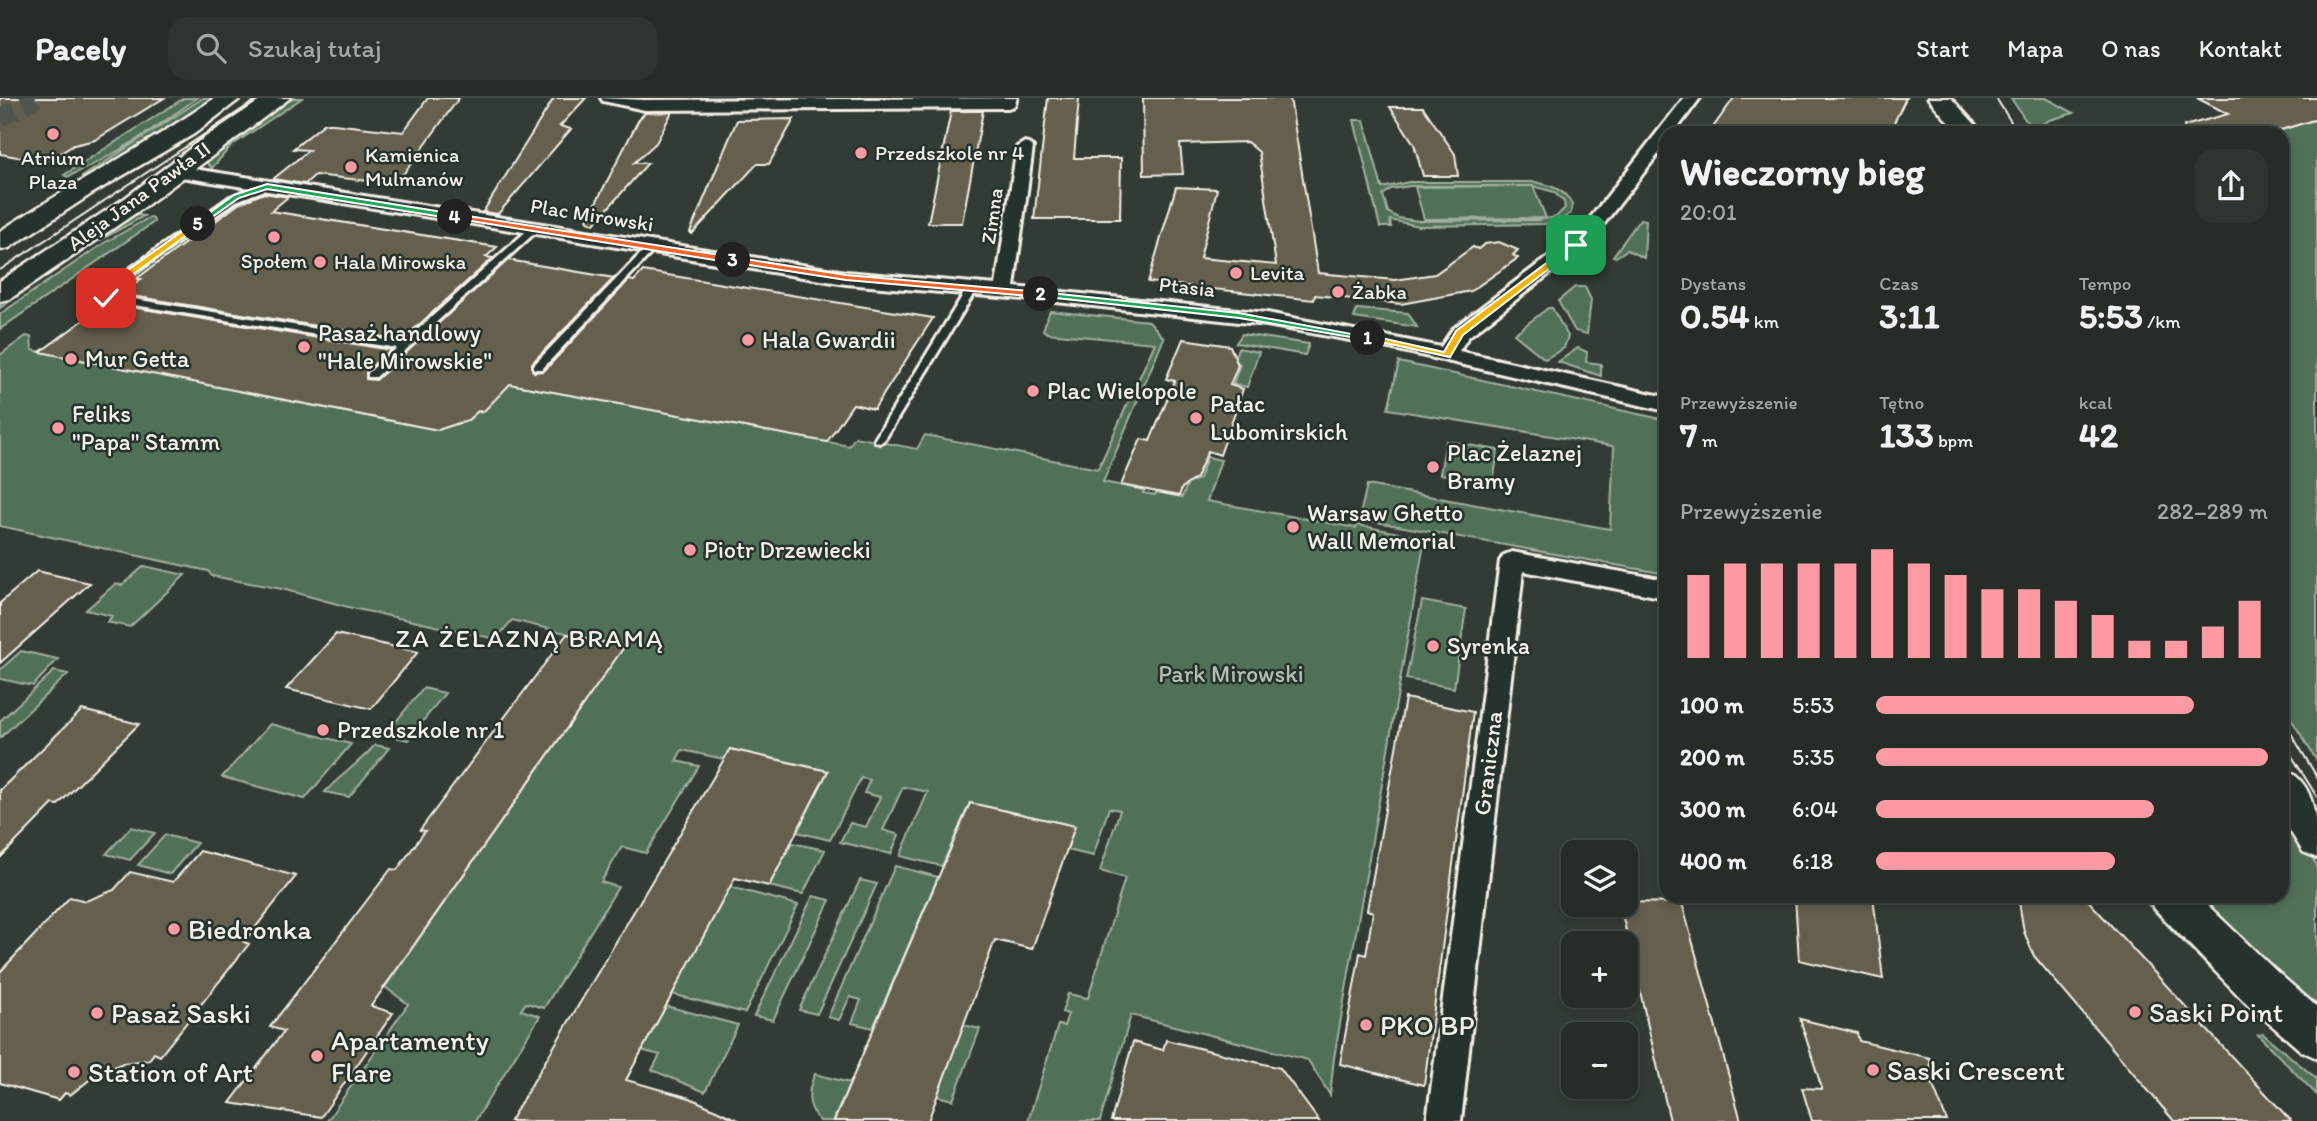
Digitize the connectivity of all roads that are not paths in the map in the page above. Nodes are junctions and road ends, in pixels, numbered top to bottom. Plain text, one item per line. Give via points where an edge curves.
1 (230, 98) edge
2 (279, 98) edge
3 (608, 98) edge
4 (1009, 98) edge
5 (1692, 98) edge
6 (1939, 98) edge
7 (1965, 98) edge
8 (1671, 126) edge
9 (1965, 126) edge
10 (1991, 126) edge
11 (1659, 142) edge
12 (1025, 147) dead end
13 (175, 171) junction
14 (267, 186) junction
15 (534, 229) junction
16 (0, 242) edge
17 (652, 247) junction
18 (971, 290) junction
19 (1004, 292) junction
20 (0, 293) edge
21 (405, 346) junction
22 (1447, 355) junction
23 (538, 367) dead end
24 (372, 375) dead end
25 (1659, 402) edge
26 (880, 439) dead end
27 (1659, 588) edge
28 (2289, 795) edge
29 (2317, 840) edge
30 (2177, 903) edge
31 (2317, 1036) edge
32 (1444, 1121) edge

1 - 16 main road, Aleja Jana Pawła II via 186,130
2 - 13 main road, Aleja Jana Pawła II
3 - 4 street via 645,105 1008,103
5 - 8 street
6 - 9 main road
7 - 10 main road
11 - 22 street via 1583,239 1460,333
12 - 19 street, Zimna
13 - 14 street, Plac Mirowski
13 - 20 main road, Aleja Jana Pawła II
14 - 15 street, Plac Mirowski
14 - 21 lane via 233,199 106,290 104,297
15 - 17 street, Plac Mirowski
15 - 21 lane
17 - 18 street, Plac Mirowski via 846,278
17 - 23 lane
18 - 19 street, Plac Mirowski
18 - 26 lane
19 - 22 street, Ptasia via 1257,318
21 - 24 lane
22 - 25 street
27 - 32 street, Graniczna via 1512,561
28 - 29 main road
30 - 31 main road

